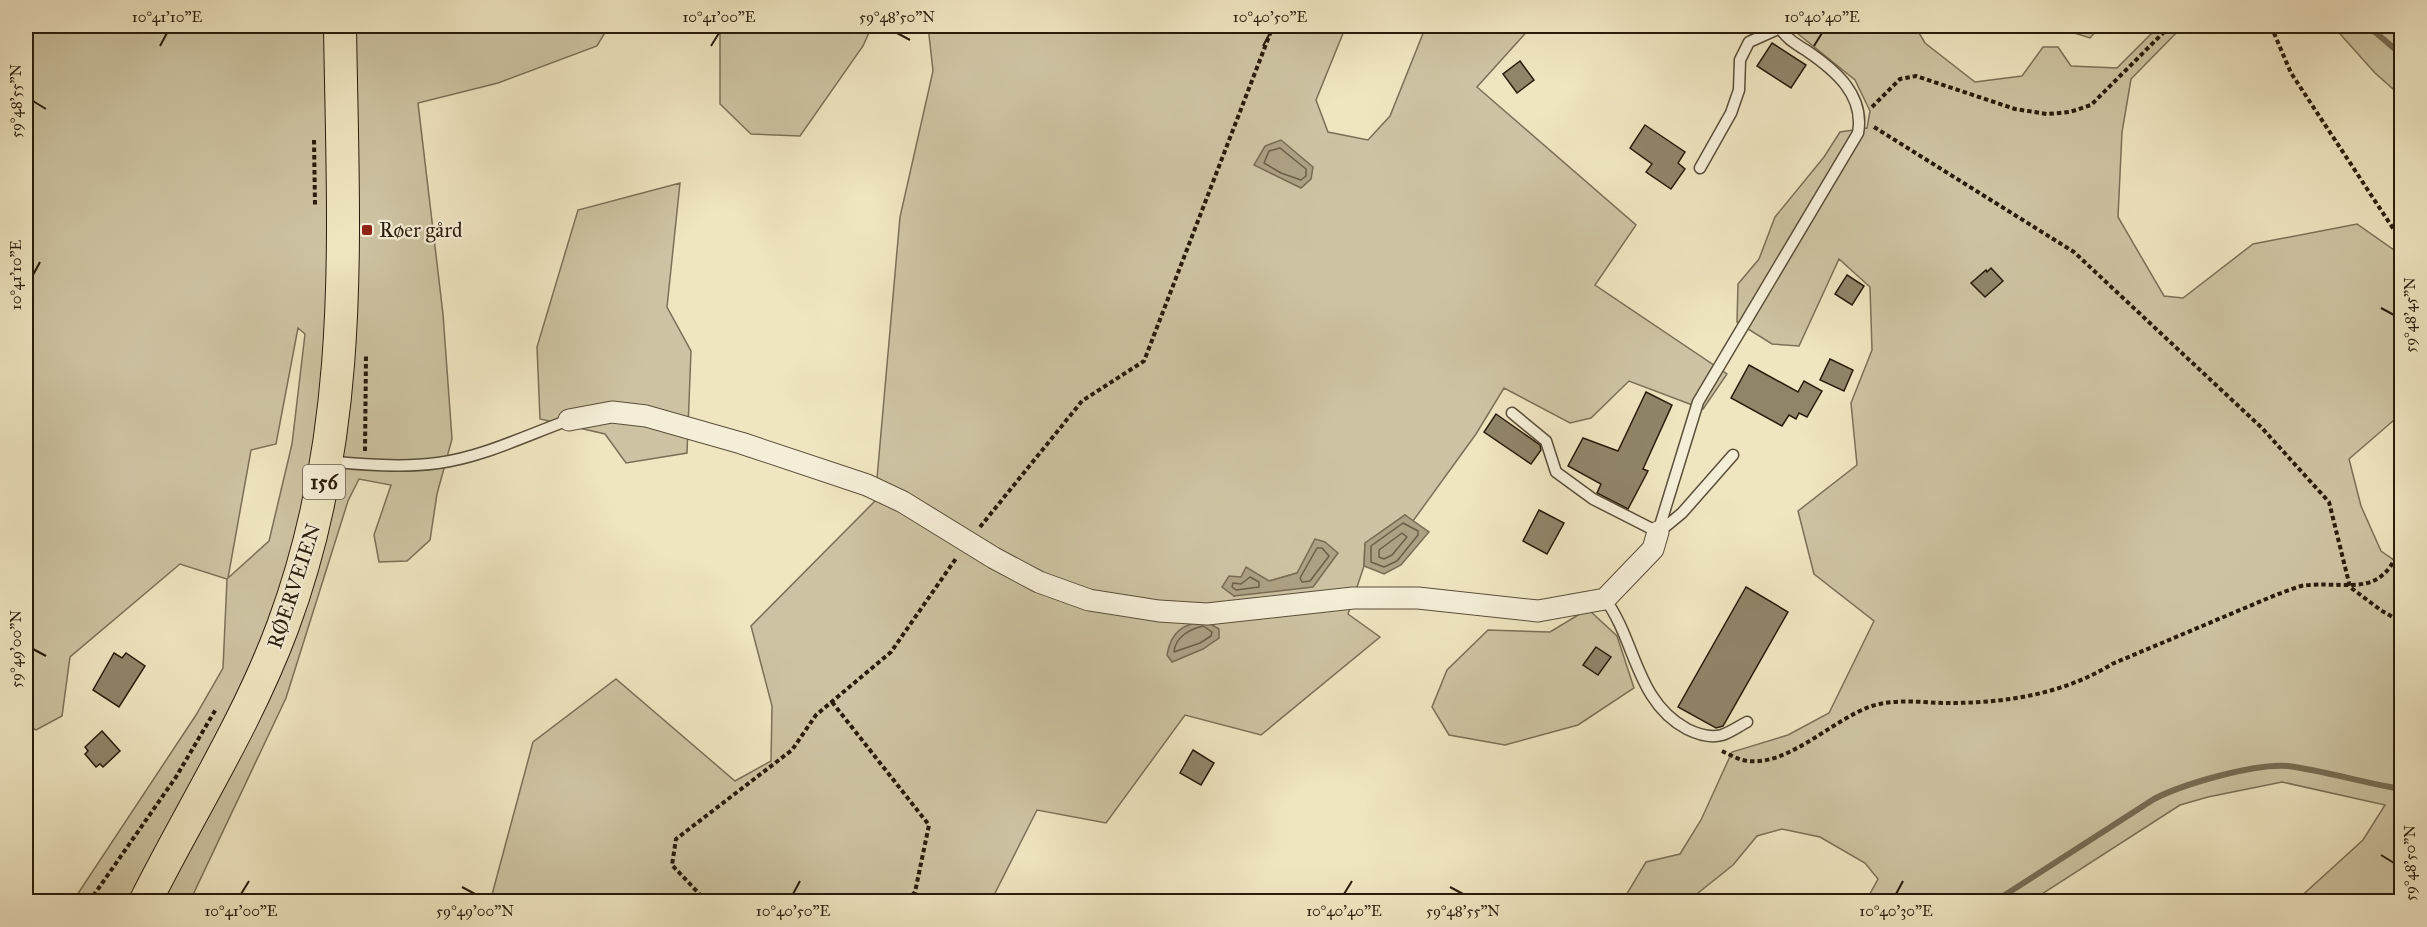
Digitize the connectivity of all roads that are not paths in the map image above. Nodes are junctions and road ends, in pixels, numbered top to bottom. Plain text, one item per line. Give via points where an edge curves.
1 (340, 26) edge
2 (1780, 27) edge
3 (1700, 168) dead end
4 (1512, 413) dead end
5 (569, 420) joint
6 (1733, 456) dead end
7 (327, 461) junction
8 (1658, 532) junction
9 (1605, 599) junction
10 (1747, 722) dead end
11 (145, 902) edge

1 - 7 main road, RØERVEIEN / 156 via 342,321
2 - 3 lane via 1749,42 1740,60 1739,90 1731,113
2 - 8 lane via 1840,77 1855,99 1861,119 1858,133 1698,402
4 - 8 lane via 1546,441 1556,472 1593,499
5 - 7 lane via 439,463 376,465
5 - 9 street via 612,412 646,416 741,443 867,485 1039,582 1079,596 1159,610 1207,614 1353,598 1418,598 1538,611
6 - 8 lane via 1682,513
7 - 11 main road, RØERVEIEN / 156 via 312,538 274,647 224,756
8 - 9 street via 1653,549
9 - 10 lane via 1622,626 1651,697 1669,718 1700,735 1722,735

